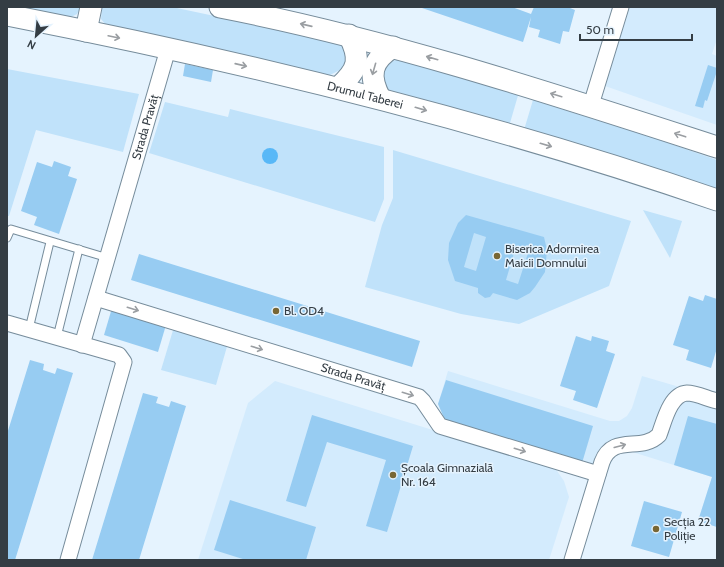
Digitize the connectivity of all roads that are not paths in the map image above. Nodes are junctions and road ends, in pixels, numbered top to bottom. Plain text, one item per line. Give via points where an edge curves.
1 (91, 7) edge
2 (220, 7) edge
3 (621, 7) edge
4 (266, 11) edge
5 (7, 16) edge
6 (86, 31) junction
7 (349, 35) junction
8 (393, 47) junction
9 (168, 48) junction
10 (339, 87) junction
11 (380, 98) junction
12 (591, 105) junction
13 (717, 147) edge
14 (717, 200) edge
15 (7, 238) edge
16 (50, 242) junction
17 (79, 249) junction
18 (108, 258) junction
19 (96, 298) junction
20 (8, 326) edge
21 (29, 329) junction
22 (57, 338) junction
23 (82, 344) junction
24 (717, 401) edge
25 (598, 474) junction
26 (68, 560) edge
27 (572, 560) edge

1 - 6 main road
2 - 4 main road
3 - 12 street
7 -> 4 main road
5 - 6 main road, Drumul Taberei
6 -> 9 main road, Drumul Taberei
7 - 8 main road
7 - 10 main road via 356,51 356,64 354,72
8 -> 11 main road via 378,60 374,68 372,77
12 -> 8 main road
9 -> 10 main road, Drumul Taberei
9 - 18 street, Strada Pravăț
10 - 11 main road, Drumul Taberei
11 -> 14 main road, Drumul Taberei via 573,152
13 -> 12 main road
15 - 16 lane via 11,229
16 - 17 lane
16 - 21 lane
17 - 18 lane
17 - 22 lane
18 - 19 street, Strada Pravăț
19 - 23 street, Strada Pravăț
19 -> 25 street, Strada Pravăț via 419,398 424,401 440,426
20 - 21 street
21 - 22 street
22 - 23 street
23 - 26 street via 119,356 124,362
25 -> 24 street via 604,458 613,448 625,444 647,443 655,439 673,402 679,396 688,393
25 - 27 street

